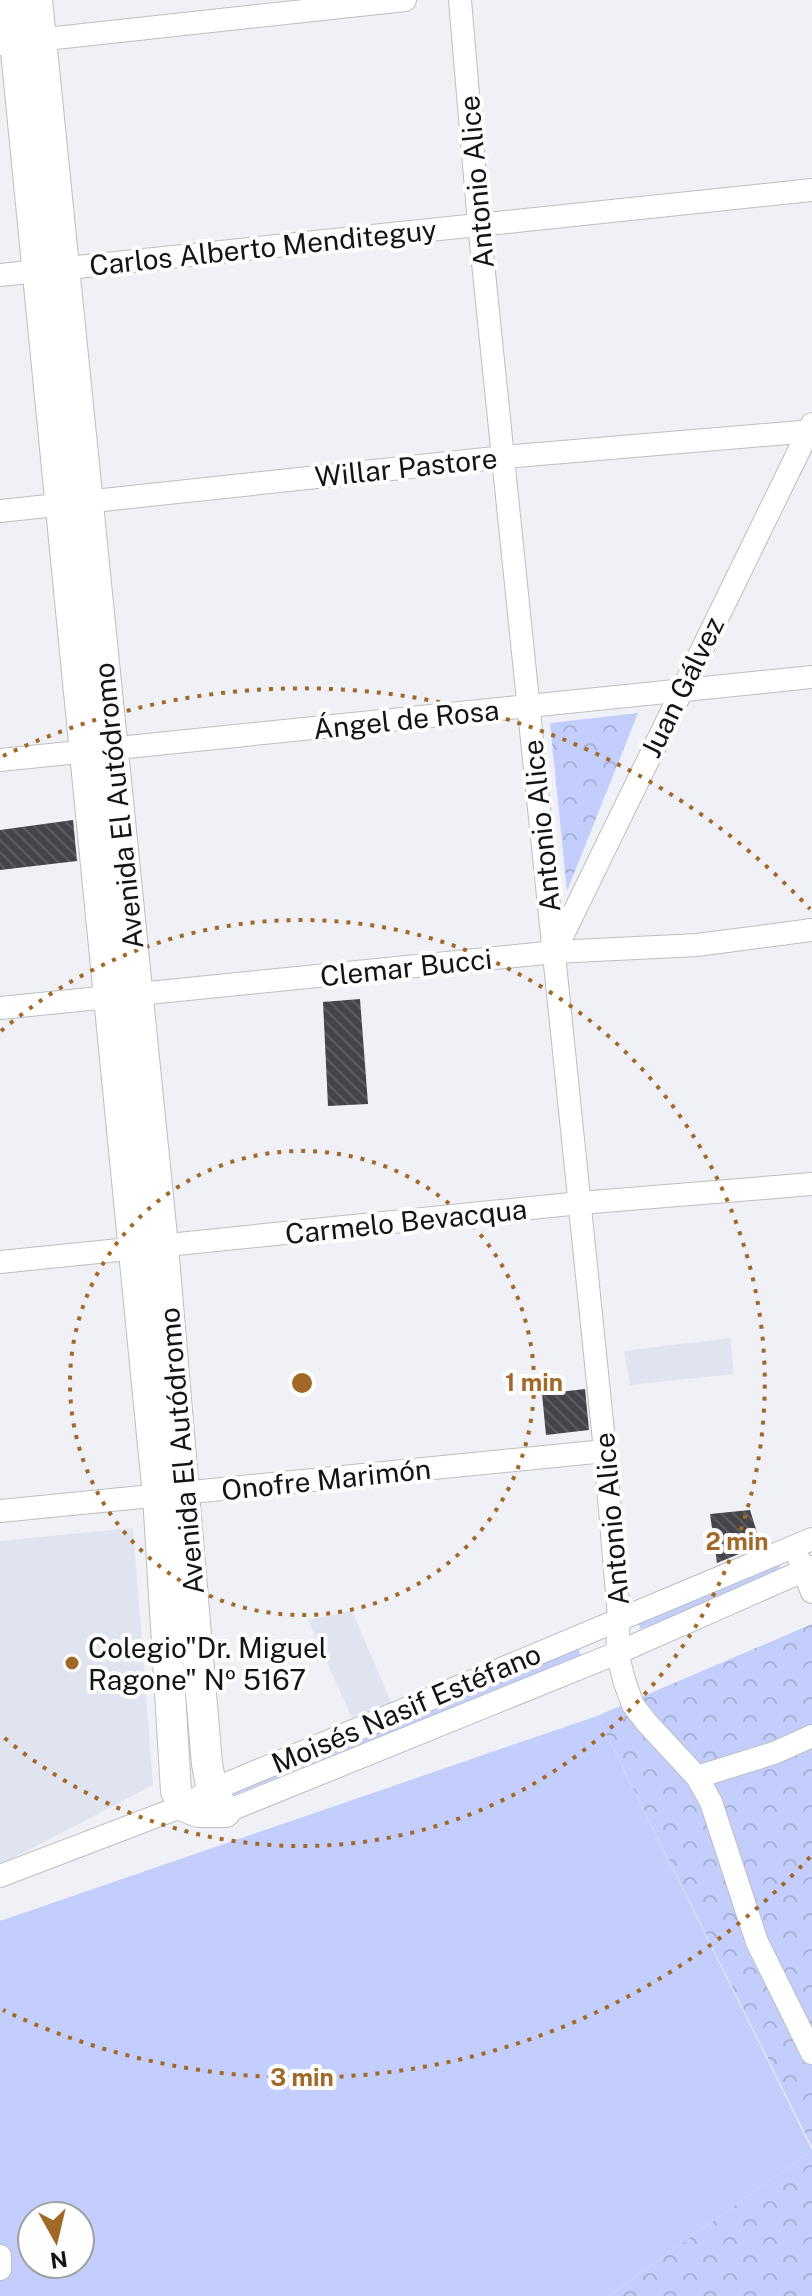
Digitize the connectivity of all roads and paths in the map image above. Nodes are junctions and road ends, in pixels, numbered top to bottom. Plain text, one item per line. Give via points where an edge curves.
1 (11, 0) edge
2 (37, 0) edge
3 (405, 0) edge
4 (460, 0) edge
5 (19, 42) edge
6 (812, 190) edge
7 (479, 224) junction
8 (51, 270) junction
9 (0, 275) edge
10 (811, 428) edge
11 (504, 457) junction
12 (72, 503) junction
13 (0, 511) edge
14 (812, 677) edge
15 (678, 693) junction
16 (527, 707) junction
17 (114, 748) junction
18 (84, 751) junction
19 (0, 760) edge
20 (812, 930) edge
21 (555, 952) junction
22 (123, 995) junction
23 (0, 1008) edge
24 (812, 1184) edge
25 (580, 1203) junction
26 (149, 1248) junction
27 (0, 1262) edge
28 (605, 1451) junction
29 (172, 1494) junction
30 (0, 1511) edge
31 (803, 1543) edge
32 (808, 1568) edge
33 (812, 1592) edge
34 (619, 1617) junction
35 (617, 1653) junction
36 (812, 1736) edge
37 (697, 1777) junction
38 (219, 1801) junction
39 (183, 1806) junction
40 (0, 1876) edge
41 (812, 2053) edge
42 (0, 2256) edge
43 (0, 2269) edge

1 - 5 street, Avenida El Autódromo
2 - 5 street, Avenida El Autódromo
3 - 5 street
4 - 7 street, Antonio Alice
5 - 8 street, Avenida El Autódromo
6 - 7 street, Carlos Alberto Menditeguy
7 - 8 street, Carlos Alberto Menditeguy
7 - 11 street, Antonio Alice
8 - 9 street, Carlos Alberto Menditeguy
8 - 12 street, Avenida El Autódromo
10 - 11 street, Willar Pastore
10 - 15 street, Juan Gálvez
11 - 12 street, Willar Pastore
11 - 16 street, Antonio Alice
12 - 13 street, Willar Pastore
12 - 17 street, Avenida El Autódromo
12 - 18 street, Avenida El Autódromo
14 - 15 street, Ángel de Rosa
15 - 16 street, Ángel de Rosa
15 - 21 street, Juan Gálvez
16 - 17 street, Ángel de Rosa
16 - 21 street, Antonio Alice
17 - 18 street, Ángel de Rosa
17 - 22 street, Avenida El Autódromo
18 - 19 street, Ángel de Rosa
18 - 22 street, Avenida El Autódromo
20 - 21 street, Clemar Bucci via 697,945
21 - 22 street, Clemar Bucci
21 - 25 street, Antonio Alice
22 - 23 street, Clemar Bucci
22 - 26 street, Avenida El Autódromo
24 - 25 street, Carmelo Bevacqua
25 - 26 street, Carmelo Bevacqua
25 - 28 street, Antonio Alice
26 - 27 street, Carmelo Bevacqua
26 - 29 street, Avenida El Autódromo
28 - 29 street, Onofre Marimón
28 - 34 street, Antonio Alice
29 - 30 street, Onofre Marimón
29 - 38 street, Avenida El Autódromo via 207,1764
29 - 39 street, Avenida El Autódromo via 176,1791
31 - 32 street
31 - 34 street, Moisés Nasif Estéfano
32 - 33 street
32 - 35 street, Moisés Nasif Estéfano
34 - 35 street, Antonio Alice
34 - 38 street, Moisés Nasif Estéfano
35 - 37 street via 633,1705
35 - 38 street, Moisés Nasif Estéfano
36 - 37 street
37 - 41 street via 711,1802 757,1942
38 - 39 street via 198,1812
39 - 40 street
42 - 43 street

